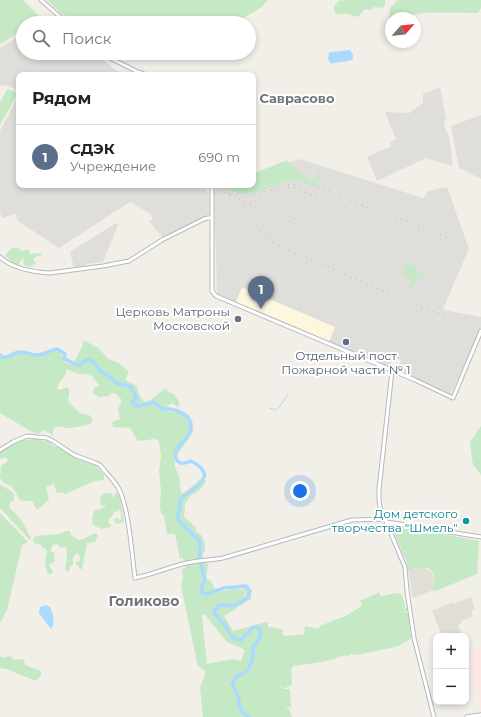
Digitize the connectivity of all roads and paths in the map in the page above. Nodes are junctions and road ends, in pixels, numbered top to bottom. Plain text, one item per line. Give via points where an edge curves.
1 (41, 0) edge
2 (59, 16) edge
3 (114, 60) edge
4 (137, 72) edge
5 (212, 188) edge
6 (211, 218) junction
7 (0, 257) edge
8 (481, 331) edge
9 (392, 372) junction
10 (0, 450) edge
11 (386, 521) junction
12 (481, 537) edge
13 (481, 715) edge
14 (434, 717) edge
15 (467, 717) edge

1 - 2 street
3 - 4 street
5 - 6 street
6 - 7 street via 162,240 129,261 103,266 43,273 12,265
6 - 9 street via 212,291 216,296
8 - 9 street via 452,398
9 - 11 street via 379,494 379,502
10 - 11 street via 27,436 47,438 74,455 100,465 118,487 121,495 135,578 197,561 223,558 352,520
11 - 12 street
11 - 14 street via 405,567 414,638
13 - 15 main road

